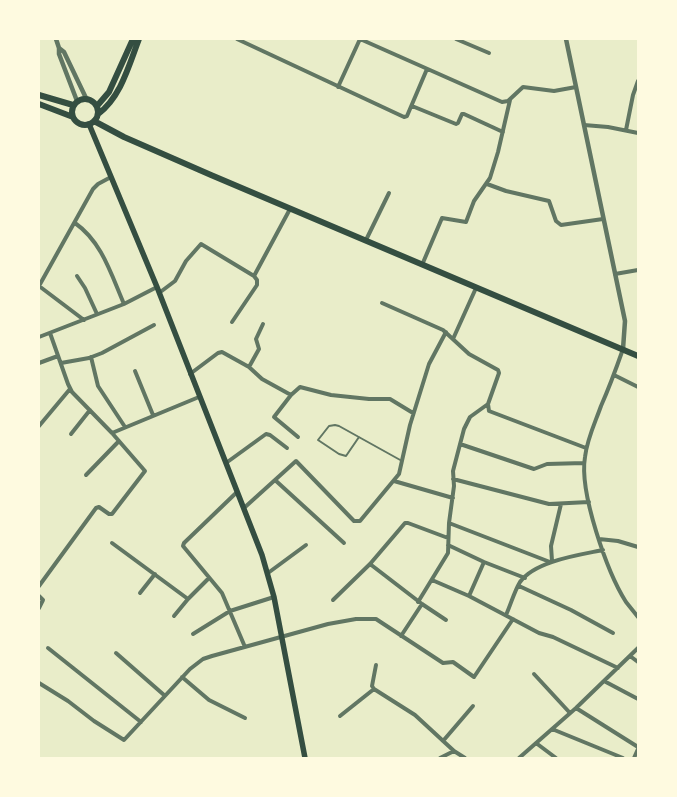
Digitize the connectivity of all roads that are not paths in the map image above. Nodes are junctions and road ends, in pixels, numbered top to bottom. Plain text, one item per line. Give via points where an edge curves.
1 (56, 39) edge
2 (133, 39) edge
3 (139, 39) edge
4 (237, 39) edge
5 (360, 39) edge
6 (456, 39) edge
7 (566, 39) edge
8 (59, 48) junction
9 (489, 53) dead end
10 (427, 69) junction
11 (638, 81) edge
12 (338, 87) junction
13 (576, 87) junction
14 (39, 95) edge
15 (86, 98) junction
16 (510, 99) junction
17 (75, 103) junction
18 (39, 104) edge
19 (97, 106) junction
20 (412, 106) junction
21 (98, 114) junction
22 (73, 117) junction
23 (92, 122) junction
24 (584, 125) junction
25 (626, 130) junction
26 (503, 132) junction
27 (638, 133) edge
28 (111, 178) junction
29 (487, 184) junction
30 (389, 193) dead end
31 (290, 209) junction
32 (603, 219) junction
33 (75, 223) junction
34 (366, 240) junction
35 (422, 265) junction
36 (638, 270) edge
37 (615, 274) junction
38 (77, 276) dead end
39 (254, 276) junction
40 (39, 286) edge
41 (476, 288) junction
42 (158, 290) junction
43 (382, 303) dead end
44 (124, 304) junction
45 (97, 314) junction
46 (84, 320) junction
47 (232, 322) dead end
48 (263, 324) dead end
49 (154, 325) dead end
50 (446, 332) junction
51 (50, 333) junction
52 (39, 337) edge
53 (454, 339) junction
54 (623, 349) junction
55 (58, 356) junction
56 (638, 356) edge
57 (91, 357) junction
58 (39, 363) edge
59 (61, 363) junction
60 (249, 367) junction
61 (135, 371) dead end
62 (190, 374) junction
63 (614, 375) junction
64 (638, 387) edge
65 (70, 388) junction
66 (291, 395) junction
67 (199, 397) junction
68 (488, 404) junction
69 (90, 410) junction
70 (413, 413) junction
71 (153, 415) junction
72 (39, 426) edge
73 (125, 427) junction
74 (112, 433) junction
75 (71, 434) dead end
76 (298, 437) dead end
77 (359, 437) junction
78 (119, 441) junction
79 (460, 444) junction
80 (287, 448) dead end
81 (586, 448) junction
82 (402, 461) junction
83 (226, 463) junction
84 (584, 463) junction
85 (86, 475) dead end
86 (453, 479) junction
87 (275, 480) junction
88 (394, 481) junction
89 (237, 492) junction
90 (453, 498) junction
91 (589, 502) junction
92 (561, 504) junction
93 (244, 508) junction
94 (448, 523) junction
95 (448, 538) junction
96 (599, 539) junction
97 (112, 543) dead end
98 (344, 543) dead end
99 (306, 545) dead end
100 (448, 545) junction
101 (638, 547) edge
102 (603, 550) junction
103 (484, 562) junction
104 (551, 562) junction
105 (370, 564) junction
106 (268, 573) junction
107 (155, 574) junction
108 (209, 578) junction
109 (525, 578) junction
110 (432, 580) junction
111 (39, 586) edge
112 (519, 586) junction
113 (140, 593) dead end
114 (39, 596) edge
115 (469, 596) junction
116 (274, 597) junction
117 (188, 599) junction
118 (333, 600) dead end
119 (420, 603) junction
120 (39, 608) edge
121 (230, 611) junction
122 (506, 615) junction
123 (174, 616) dead end
124 (638, 617) edge
125 (513, 619) junction
126 (446, 620) dead end
127 (613, 633) dead end
128 (193, 634) dead end
129 (401, 636) junction
130 (282, 638) junction
131 (245, 647) junction
132 (48, 648) dead end
133 (638, 648) edge
134 (116, 653) dead end
135 (630, 656) junction
136 (638, 662) edge
137 (376, 665) dead end
138 (618, 668) junction
139 (534, 674) dead end
140 (182, 676) junction
141 (604, 681) junction
142 (39, 683) edge
143 (374, 689) junction
144 (164, 695) junction
145 (638, 699) edge
146 (473, 706) dead end
147 (576, 708) junction
148 (570, 713) junction
149 (340, 716) dead end
150 (245, 718) dead end
151 (141, 722) junction
152 (552, 729) junction
153 (443, 741) junction
154 (536, 743) junction
155 (638, 748) edge
156 (454, 751) junction
157 (305, 758) edge
158 (440, 758) edge
159 (465, 758) edge
160 (519, 758) edge
161 (556, 758) edge
162 (623, 758) edge
163 (634, 758) edge

1 - 8 street
2 - 19 highway via 110,92
3 - 21 highway via 115,97
4 - 12 street
5 - 10 street
5 - 12 street
6 - 9 street
7 - 13 street
8 - 15 street
8 - 17 street
10 - 16 street via 499,101
10 - 20 street
11 - 25 street
12 - 20 street via 404,117
13 - 16 street via 554,91 526,86
13 - 24 street
14 - 17 highway
15 - 17 highway
15 - 19 highway
16 - 26 street
17 - 22 highway
18 - 22 highway
19 - 21 highway
20 - 26 street via 456,124 464,114
21 - 23 highway
22 - 23 highway via 82,124
23 - 28 main road
23 - 31 highway
24 - 25 street
24 - 32 street
25 - 27 street
26 - 29 street
28 - 33 street via 94,188
28 - 42 main road
29 - 32 street via 549,201 556,222 561,225
29 - 35 street via 474,201 466,222 442,218
30 - 34 street
31 - 34 highway
31 - 39 street
32 - 37 street
33 - 40 street
33 - 44 street via 88,232 100,249
34 - 35 highway
35 - 41 highway
36 - 37 street
37 - 54 street via 624,322
38 - 45 street
39 - 42 street via 200,244 174,281
39 - 47 street via 257,285
40 - 46 street
41 - 53 street
41 - 54 highway
42 - 44 street
42 - 62 main road
43 - 50 street
44 - 45 street
45 - 46 street
46 - 51 street
48 - 60 street via 256,339 259,350
49 - 57 street
50 - 53 street
50 - 70 street via 431,358
51 - 52 street
51 - 55 street
53 - 68 street via 469,354 499,370
54 - 56 highway
54 - 63 street
55 - 58 street
55 - 59 street
57 - 59 street
57 - 73 street via 98,386
59 - 65 street
60 - 62 street via 221,352
60 - 66 street via 262,379
61 - 71 street
62 - 67 main road
63 - 64 street
63 - 81 street
65 - 69 street
65 - 72 street
66 - 70 street via 300,386 331,395 388,399
66 - 76 street via 274,417
67 - 71 street
67 - 83 main road
68 - 79 street via 470,417
68 - 81 street via 491,412
69 - 74 street
69 - 75 street
70 - 82 street
71 - 73 street
73 - 74 street
74 - 78 street
77 - 77 lane via 333,425 318,440 346,456
77 - 82 lane
78 - 85 street
78 - 111 street via 145,472 112,514 96,508
79 - 84 street via 534,469 547,464
79 - 86 street
80 - 83 street via 266,434
81 - 84 street
82 - 88 street
83 - 89 main road
84 - 91 street
86 - 90 street
86 - 92 street via 541,502
87 - 88 street via 297,461 356,522
87 - 93 street
87 - 98 street
88 - 90 street
89 - 93 main road
89 - 108 street via 184,542 183,546
90 - 94 street
91 - 92 street
91 - 96 street
92 - 104 street via 551,546
93 - 106 main road
94 - 95 street
94 - 104 street
95 - 100 street
95 - 105 street via 405,523
96 - 101 street
96 - 102 street
97 - 107 street
99 - 106 street
100 - 103 street
100 - 110 street via 447,555
102 - 104 street
102 - 124 street via 626,602
103 - 109 street
103 - 115 street
104 - 109 street
105 - 118 street
105 - 119 street
106 - 116 main road
107 - 113 street
107 - 117 street
108 - 117 street
108 - 121 street
109 - 112 street
110 - 115 street
110 - 119 street
112 - 122 street
112 - 127 street
114 - 120 street via 43,601
115 - 122 street
116 - 121 street
116 - 130 main road
117 - 123 street
119 - 126 street
119 - 129 street
121 - 128 street
121 - 131 street
122 - 125 street
125 - 129 street via 474,678 453,662 443,663
125 - 138 street
129 - 130 street via 381,621 361,619 328,624
130 - 131 street
130 - 157 main road
131 - 140 street via 203,660
132 - 151 street
133 - 135 street
134 - 144 street
135 - 136 street
135 - 138 street
137 - 143 street
138 - 141 street
139 - 148 street
140 - 144 street
140 - 150 street via 209,700
141 - 145 street
141 - 147 street
142 - 151 street via 121,739 126,739
143 - 149 street
143 - 153 street via 415,715
144 - 151 street
146 - 153 street
147 - 148 street
147 - 155 street
148 - 152 street
152 - 154 street
152 - 162 street
153 - 156 street
154 - 160 street
154 - 161 street
155 - 163 street
156 - 158 street
156 - 159 street

